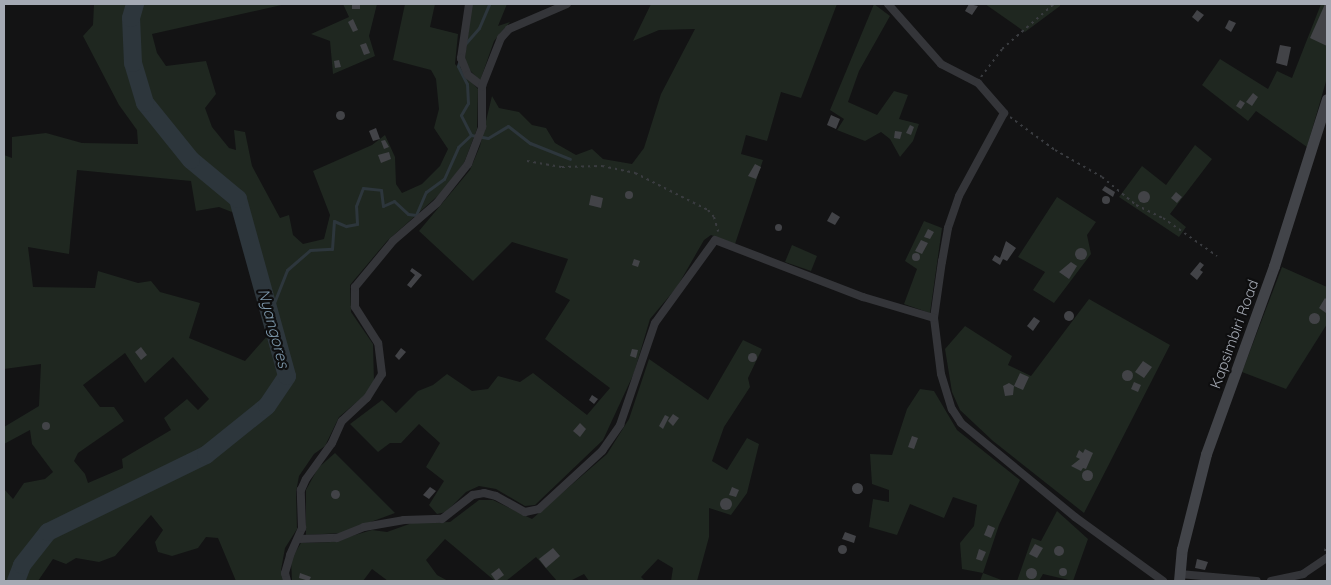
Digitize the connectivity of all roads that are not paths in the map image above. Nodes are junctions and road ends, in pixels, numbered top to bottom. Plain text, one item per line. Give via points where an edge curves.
1 (468, 4) edge
2 (566, 4) edge
3 (888, 4) edge
4 (482, 86) junction
5 (1327, 99) edge
6 (934, 318) junction
7 (299, 539) junction
8 (1327, 558) edge
9 (1179, 578) edge
10 (287, 581) edge
11 (1163, 581) edge
12 (1257, 581) edge
13 (1271, 581) edge

1 - 4 street via 461,58 468,75
2 - 4 street via 509,29 493,53
3 - 6 street via 941,64 978,83 1004,113 959,196 948,228
4 - 7 street via 482,127 468,164 436,204 393,240 355,287 355,307 378,343 383,361 382,374 367,398 342,420 332,443 306,479 301,490 303,516
5 - 9 street, Kapsimbiri Road via 1274,266 1206,454 1196,488
6 - 7 street via 863,297 715,240 655,323 629,404 607,445 539,509 525,512 484,493 473,495 442,519 404,520 364,527 337,538
6 - 11 street via 945,392 961,423 1075,517
7 - 10 street via 290,555
8 - 13 street via 1304,574
9 - 12 street

